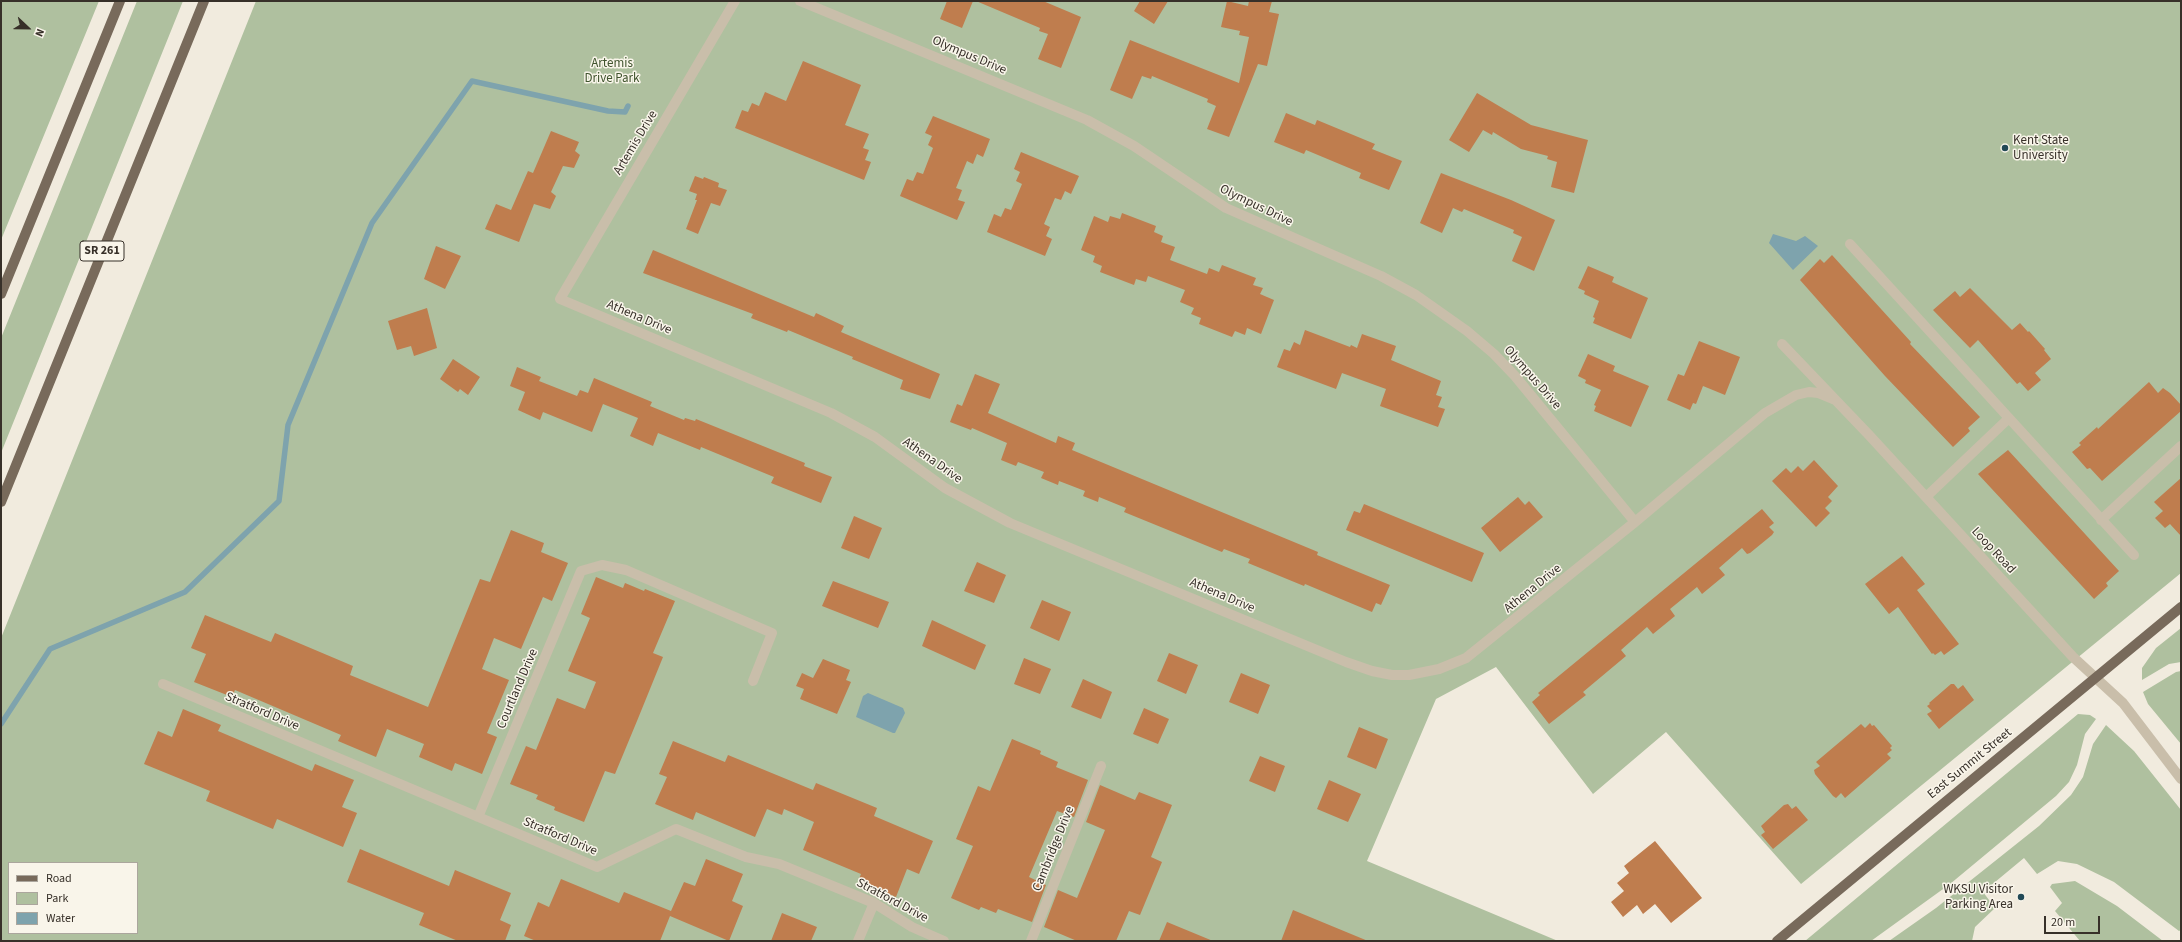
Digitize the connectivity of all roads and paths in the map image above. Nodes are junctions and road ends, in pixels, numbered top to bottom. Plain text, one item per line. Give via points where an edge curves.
1 (120, 1) edge
2 (204, 1) edge
3 (735, 1) edge
4 (800, 1) edge
5 (1850, 244) dead end
6 (1, 294) edge
7 (560, 299) joint
8 (1782, 344) dead end
9 (1835, 400) junction
10 (2008, 419) junction
11 (2181, 446) edge
12 (1926, 497) junction
13 (1, 502) edge
14 (2101, 520) junction
15 (1636, 522) junction
16 (2134, 555) dead end
17 (2181, 607) edge
18 (2096, 679) junction
19 (753, 682) dead end
20 (163, 684) dead end
21 (1101, 766) dead end
22 (2181, 779) edge
23 (478, 817) junction
24 (874, 903) junction
25 (858, 941) edge
26 (944, 941) edge
27 (1031, 941) edge
28 (1777, 941) edge

1 - 6 main road
2 - 13 main road, SR 261
3 - 7 street, Artemis Drive
4 - 15 street, Olympus Drive via 1087,120 1134,146 1226,208 1381,276 1416,295 1452,319 1494,354
5 - 10 street
7 - 15 street, Athena Drive via 831,414 875,437 945,488 1010,522 1308,647 1372,671 1392,675 1424,673 1466,658
8 - 9 street, Loop Road
9 - 12 street, Loop Road
9 - 15 street, Athena Drive via 1818,392 1809,392 1796,394 1781,402
10 - 12 street
10 - 14 street
11 - 14 street
12 - 18 street, Loop Road
14 - 16 street
17 - 18 main road, East Summit Street
18 - 22 street, Loop Road via 2123,703
18 - 28 main road, East Summit Street
19 - 23 street, Courtland Drive via 772,633 626,570 602,565 581,571
20 - 23 street, Stratford Drive
21 - 27 street, Cambridge Drive
23 - 24 street, Stratford Drive via 597,867 676,829 746,857 779,864
24 - 25 street
24 - 26 street, Stratford Drive via 912,927

